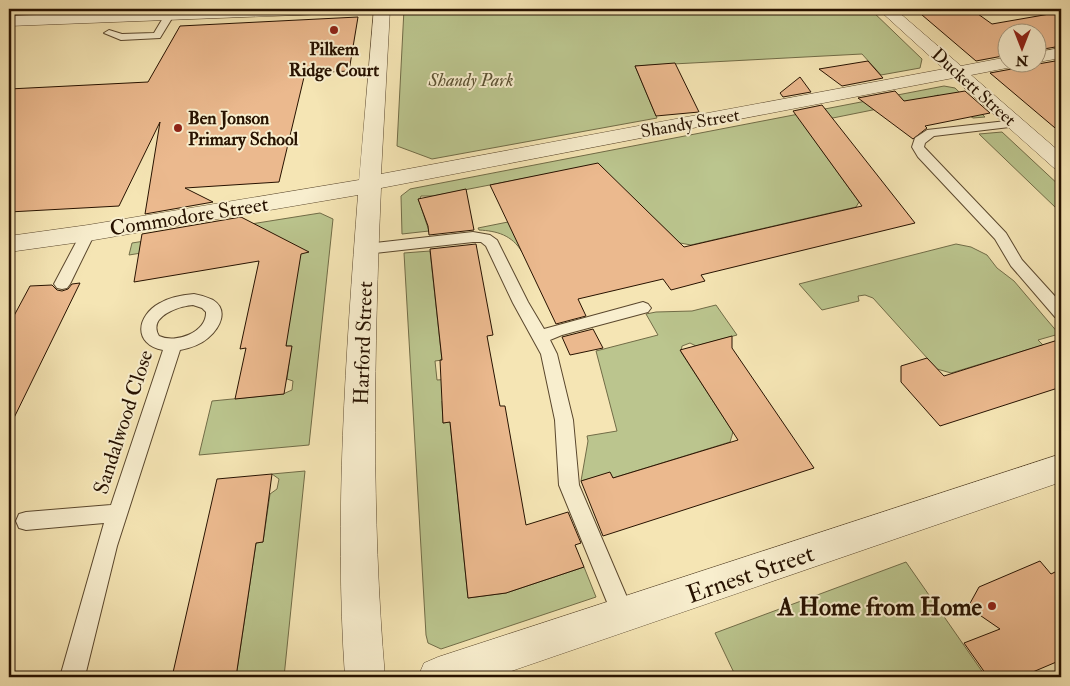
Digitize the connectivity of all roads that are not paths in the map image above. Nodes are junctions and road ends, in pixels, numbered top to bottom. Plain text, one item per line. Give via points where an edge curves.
1 (325, 9) edge
2 (382, 9) edge
3 (886, 9) edge
4 (169, 15) junction
5 (9, 21) edge
6 (108, 33) dead end
7 (1061, 53) edge
8 (1048, 55) edge
9 (998, 64) edge
10 (957, 72) junction
11 (1015, 124) junction
12 (1061, 164) edge
13 (369, 185) junction
14 (88, 233) junction
15 (9, 244) edge
16 (366, 249) junction
17 (62, 284) dead end
18 (643, 308) dead end
19 (1061, 313) edge
20 (541, 337) junction
21 (173, 346) dead end
22 (1061, 468) edge
23 (118, 513) junction
24 (26, 521) dead end
25 (624, 616) junction
26 (71, 677) edge
27 (365, 677) edge
28 (438, 677) edge

1 - 4 street
2 - 13 street, Harford Street
3 - 10 street, Duckett Street
4 - 5 street
4 - 6 lane via 157,36 121,37
7 - 8 street
9 - 10 street, Shandy Street
10 - 11 street, Duckett Street
10 - 13 street, Shandy Street
11 - 12 street, Duckett Street
11 - 19 lane via 931,133 919,141 918,147 1001,236 1016,263
13 - 14 street, Commodore Street
13 - 16 street, Harford Street
14 - 15 street, Commodore Street
14 - 17 lane
16 - 20 lane via 473,237 489,240
16 - 27 street, Harford Street via 359,579
18 - 20 lane
20 - 25 lane via 560,397 569,485
21 - 23 lane, Sandalwood Close
22 - 25 street, Ernest Street
23 - 24 lane, Sandalwood Close
23 - 26 lane, Sandalwood Close
25 - 28 street, Ernest Street

